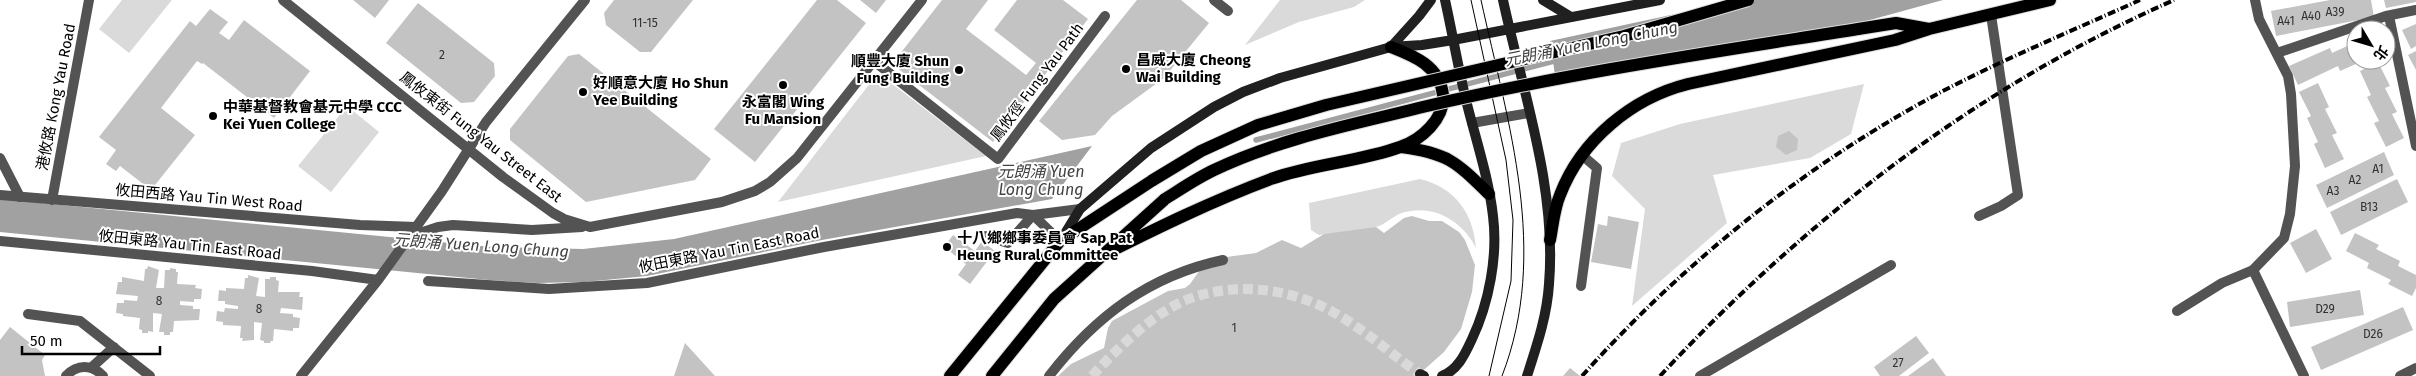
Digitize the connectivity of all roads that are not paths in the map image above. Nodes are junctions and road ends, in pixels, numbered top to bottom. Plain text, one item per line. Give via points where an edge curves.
1 (90, 0) edge
2 (283, 0) edge
3 (586, 0) edge
4 (922, 0) edge
5 (1214, 0) edge
6 (1431, 0) edge
7 (1445, 0) edge
8 (1503, 0) edge
9 (1543, 0) edge
10 (1660, 0) edge
11 (1748, 0) edge
12 (2050, 0) edge
13 (2255, 0) edge
14 (2416, 10) edge
15 (1228, 11) dead end
16 (1991, 15) junction
17 (1105, 16) dead end
18 (2389, 16) junction
19 (1571, 17) junction
20 (1510, 29) junction
21 (1930, 29) junction
22 (1453, 40) junction
23 (1391, 46) junction
24 (2277, 52) junction
25 (874, 61) junction
26 (1529, 113) junction
27 (1472, 123) junction
28 (2416, 146) edge
29 (1401, 147) junction
30 (467, 149) junction
31 (1583, 156) junction
32 (0, 158) edge
33 (1489, 194) junction
34 (0, 195) edge
35 (20, 197) junction
36 (52, 200) junction
37 (1080, 209) junction
38 (1033, 215) junction
39 (1979, 216) dead end
40 (416, 227) junction
41 (590, 227) junction
42 (985, 236) dead end
43 (408, 237) junction
44 (1550, 240) junction
45 (0, 241) edge
46 (1060, 241) junction
47 (1101, 256) junction
48 (1223, 260) dead end
49 (1891, 265) dead end
50 (2253, 270) junction
51 (378, 280) junction
52 (428, 281) dead end
53 (1581, 286) dead end
54 (2176, 311) dead end
55 (28, 314) dead end
56 (114, 347) junction
57 (92, 367) junction
58 (2416, 368) edge
59 (1447, 374) edge
60 (66, 376) edge
61 (103, 376) edge
62 (150, 376) edge
63 (301, 376) edge
64 (950, 376) edge
65 (992, 376) edge
66 (1049, 376) edge
67 (1527, 376) edge
68 (1700, 376) edge
69 (2304, 376) edge
70 (2400, 376) edge

1 - 36 street, 港攸路 Kong Yau Road
2 - 30 street, 鳳攸東街 Fung Yau Street East
3 - 30 street
4 - 25 street, 鳳攸東街 Fung Yau Street East
5 - 15 street
6 - 23 main road
7 - 22 main road
8 - 20 main road
9 - 19 main road
10 - 19 main road
11 - 46 main road, bridge via 1624,36 1326,104 1258,125 1201,151
12 - 16 main road
13 - 24 street via 2259,19
14 - 18 street
16 - 21 main road
16 - 39 street via 2018,195
17 - 25 street, 鳳攸徑 Fung Yau Path via 998,159
18 - 24 street
18 - 28 street
19 - 20 main road
20 - 22 main road
20 - 26 main road, bridge
21 - 31 main road via 1895,40 1671,88 1624,114
21 - 47 main road, bridge via 1896,23 1632,65 1477,94 1334,128 1267,148 1213,171 1165,199
22 - 23 main road
22 - 27 main road, bridge
23 - 29 main road, bridge via 1425,63 1442,86 1440,114 1432,126
23 - 37 main road via 1280,78 1214,107 1151,148
24 - 50 street via 2288,76 2291,94 2294,188 2284,238
25 - 41 street, 鳳攸東街 Fung Yau Street East via 797,158 755,191 722,202
26 - 27 street
26 - 44 main road via 1545,190
27 - 33 main road
29 - 33 main road via 1451,160
29 - 47 main road via 1273,178 1175,218
30 - 40 street
30 - 41 street, 鳳攸東街 Fung Yau Street East via 552,213
31 - 44 main road via 1559,196
31 - 53 street via 1597,168
32 - 35 street
33 - 59 main road via 1493,262 1483,310 1461,360
34 - 35 street, 攸田西路 Yau Tin West Road
35 - 36 street, 攸田西路 Yau Tin West Road
36 - 40 street, 攸田西路 Yau Tin West Road
37 - 38 street, 攸田東路 Yau Tin East Road
37 - 46 main road
38 - 42 street via 1008,243
38 - 46 street
38 - 52 street, 攸田東路 Yau Tin East Road via 1008,215 824,247 647,283 549,290
40 - 43 street
41 - 43 street via 532,230 453,225
43 - 51 street
44 - 67 main road via 1546,306
45 - 51 street, 攸田東路 Yau Tin East Road
46 - 64 main road
47 - 65 main road via 1054,299
48 - 66 street via 1175,273 1126,300 1096,325
49 - 68 street
50 - 54 street via 2222,283
50 - 69 street
51 - 63 street
55 - 56 street via 80,321
56 - 57 street
56 - 62 street
57 - 60 street via 78,367
57 - 61 street
58 - 70 street

